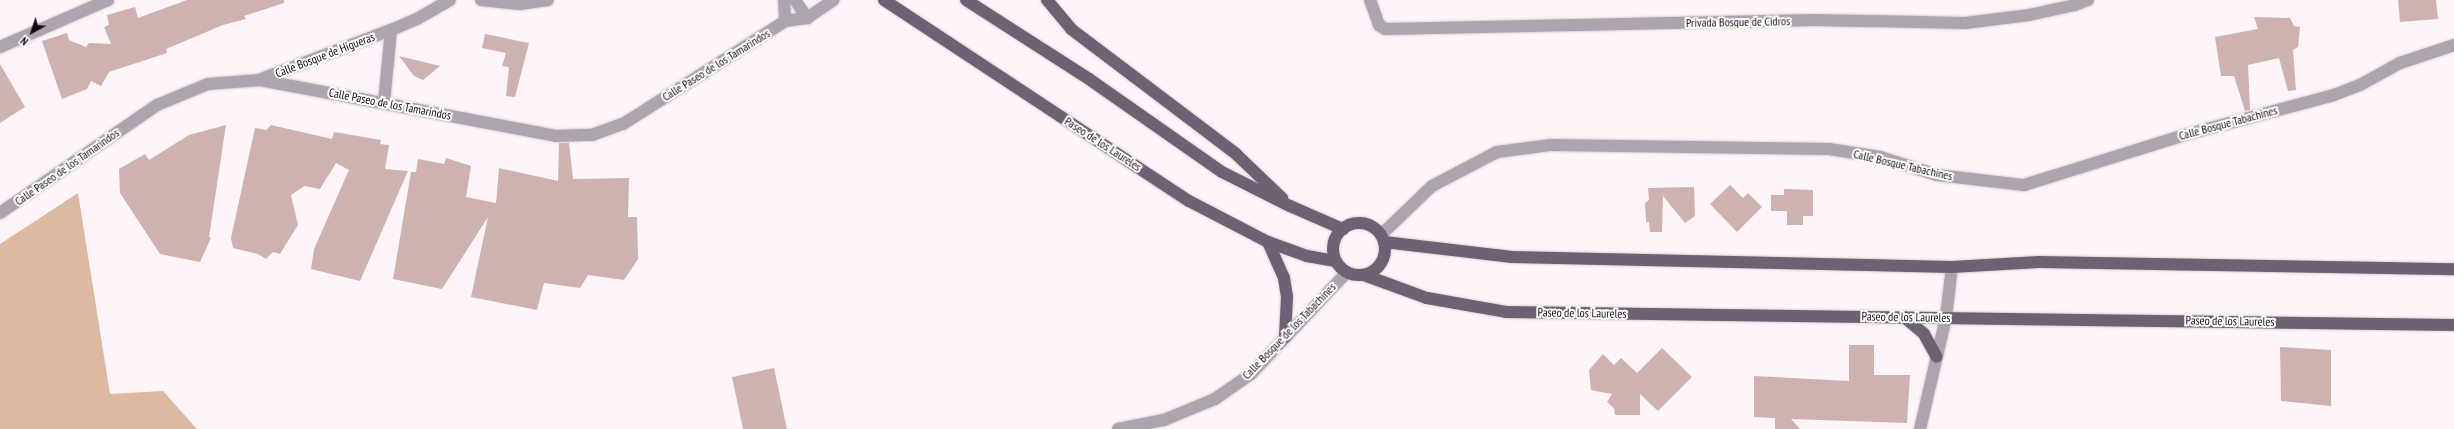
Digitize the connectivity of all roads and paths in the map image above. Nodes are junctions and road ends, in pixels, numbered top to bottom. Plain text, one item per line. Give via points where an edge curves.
1 (108, 0) edge
2 (450, 0) edge
3 (481, 0) edge
4 (548, 0) edge
5 (784, 0) edge
6 (795, 0) edge
7 (834, 0) edge
8 (884, 0) edge
9 (966, 0) edge
10 (1047, 0) edge
11 (1370, 0) edge
12 (2088, 0) edge
13 (807, 18) junction
14 (785, 21) junction
15 (391, 30) junction
16 (2454, 45) edge
17 (0, 47) edge
18 (260, 80) junction
19 (384, 102) junction
20 (1290, 206) junction
21 (0, 213) edge
22 (1343, 229) junction
23 (1383, 239) junction
24 (1268, 242) junction
25 (1336, 261) junction
26 (1952, 267) junction
27 (2454, 269) edge
28 (1347, 272) junction
29 (1364, 275) junction
30 (1904, 317) junction
31 (1946, 317) junction
32 (2454, 325) edge
33 (1285, 337) junction
34 (1937, 357) junction
35 (1118, 429) edge
36 (1920, 429) edge

1 - 17 street
2 - 15 street, Calle Bosque de Higueras
3 - 4 street via 520,4
5 - 14 street
6 - 13 street
7 - 13 street, Calle Paseo de los Tamarindos
8 - 24 main road, Paseo de los Laureles via 1189,201
9 - 20 main road via 1089,79 1222,172
10 - 20 main road via 1071,29 1236,154
11 - 12 street, Privada Bosque de Cidros via 1379,25 1385,28 1815,20 1965,23 2029,15
13 - 14 street, Calle Paseo de los Tamarindos
14 - 19 street, Calle Paseo de los Tamarindos via 623,124 592,135 556,136
15 - 18 street, Calle Bosque de Higueras
15 - 19 street, Calle Bosque de Higueras
16 - 23 street, Calle Bosque Tabachines via 2400,63 2360,85 2334,95 2181,136 2024,185 1938,176 1880,157 1829,149 1550,145 1497,152 1432,186
18 - 19 street, Calle Paseo de los Tamarindos
18 - 21 street, Calle Paseo de los Tamarindos via 208,84 157,105
20 - 22 main road
22 - 23 main road via 1353,224 1363,224 1373,227
22 - 25 main road via 1333,247
23 - 26 main road via 1512,257
23 - 29 main road via 1383,259 1379,267
24 - 25 main road, Paseo de los Laureles via 1307,256
24 - 33 main road via 1284,278 1288,311
25 - 28 main road
26 - 27 main road via 2039,262
26 - 31 street
28 - 29 main road
28 - 33 street, Calle Bosque de los Tabachines
29 - 30 main road, Paseo de los Laureles via 1427,298 1506,312
30 - 31 main road, Paseo de los Laureles
30 - 34 main road via 1924,334
31 - 32 main road, Paseo de los Laureles
31 - 34 street
33 - 35 street, Calle Bosque de los Tabachines via 1251,374 1215,399 1164,420
34 - 36 street

